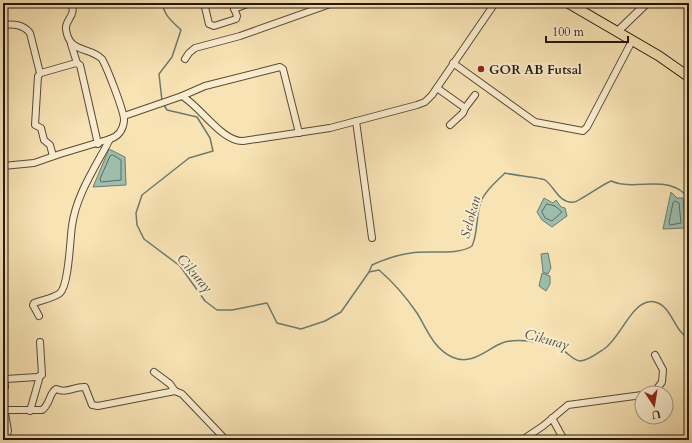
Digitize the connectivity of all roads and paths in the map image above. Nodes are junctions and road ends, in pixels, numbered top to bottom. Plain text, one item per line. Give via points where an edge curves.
1 (71, 3) edge
2 (204, 3) edge
3 (250, 3) edge
4 (333, 3) edge
5 (495, 3) edge
6 (568, 3) edge
7 (647, 3) edge
8 (233, 6) edge
9 (3, 24) edge
10 (617, 32) junction
11 (632, 41) junction
12 (71, 44) junction
13 (186, 59) dead end
14 (77, 63) junction
15 (453, 63) junction
16 (40, 73) junction
17 (689, 77) edge
18 (436, 88) junction
19 (475, 95) dead end
20 (182, 96) junction
21 (465, 108) junction
22 (124, 116) junction
23 (356, 121) junction
24 (450, 125) dead end
25 (299, 133) junction
26 (110, 139) junction
27 (98, 144) junction
28 (53, 156) junction
29 (3, 166) edge
30 (372, 238) dead end
31 (39, 316) dead end
32 (40, 342) dead end
33 (655, 355) dead end
34 (154, 372) dead end
35 (40, 376) junction
36 (660, 385) edge
37 (3, 389) edge
38 (174, 391) junction
39 (634, 396) edge
40 (3, 410) edge
41 (30, 410) junction
42 (552, 418) junction
43 (5, 440) edge
44 (226, 440) edge
45 (522, 440) edge
46 (564, 440) edge

1 - 12 street via 73,12 66,28
2 - 8 street via 209,24 212,26 236,19
3 - 8 street
4 - 13 street via 240,36 195,48
5 - 15 street
6 - 10 main road
7 - 10 street
9 - 16 street via 25,28 30,33
10 - 11 main road
11 - 15 street via 583,131 535,122
11 - 17 main road
12 - 14 street
12 - 22 street via 102,59
14 - 16 street
14 - 27 street via 80,65
15 - 18 street
16 - 28 street via 35,125 41,128
18 - 21 street
18 - 23 street via 425,102
19 - 21 street
20 - 22 street
20 - 25 street via 193,102 224,134 235,141
20 - 25 street via 205,86 280,67 283,69
21 - 24 street
22 - 26 street via 120,133
23 - 25 street
23 - 30 street
26 - 27 street
26 - 31 street via 73,215 67,274 62,288 59,293 34,303
27 - 28 street
28 - 29 street via 34,163
32 - 35 street
33 - 36 street via 663,370
34 - 38 street via 170,384
35 - 37 street via 6,379
35 - 41 street
38 - 41 street via 98,406 92,405 85,387 66,392 56,389 46,408 40,411
38 - 44 street via 182,394
39 - 42 street via 571,404
40 - 41 street
40 - 43 street via 8,432
42 - 45 street
42 - 46 street

